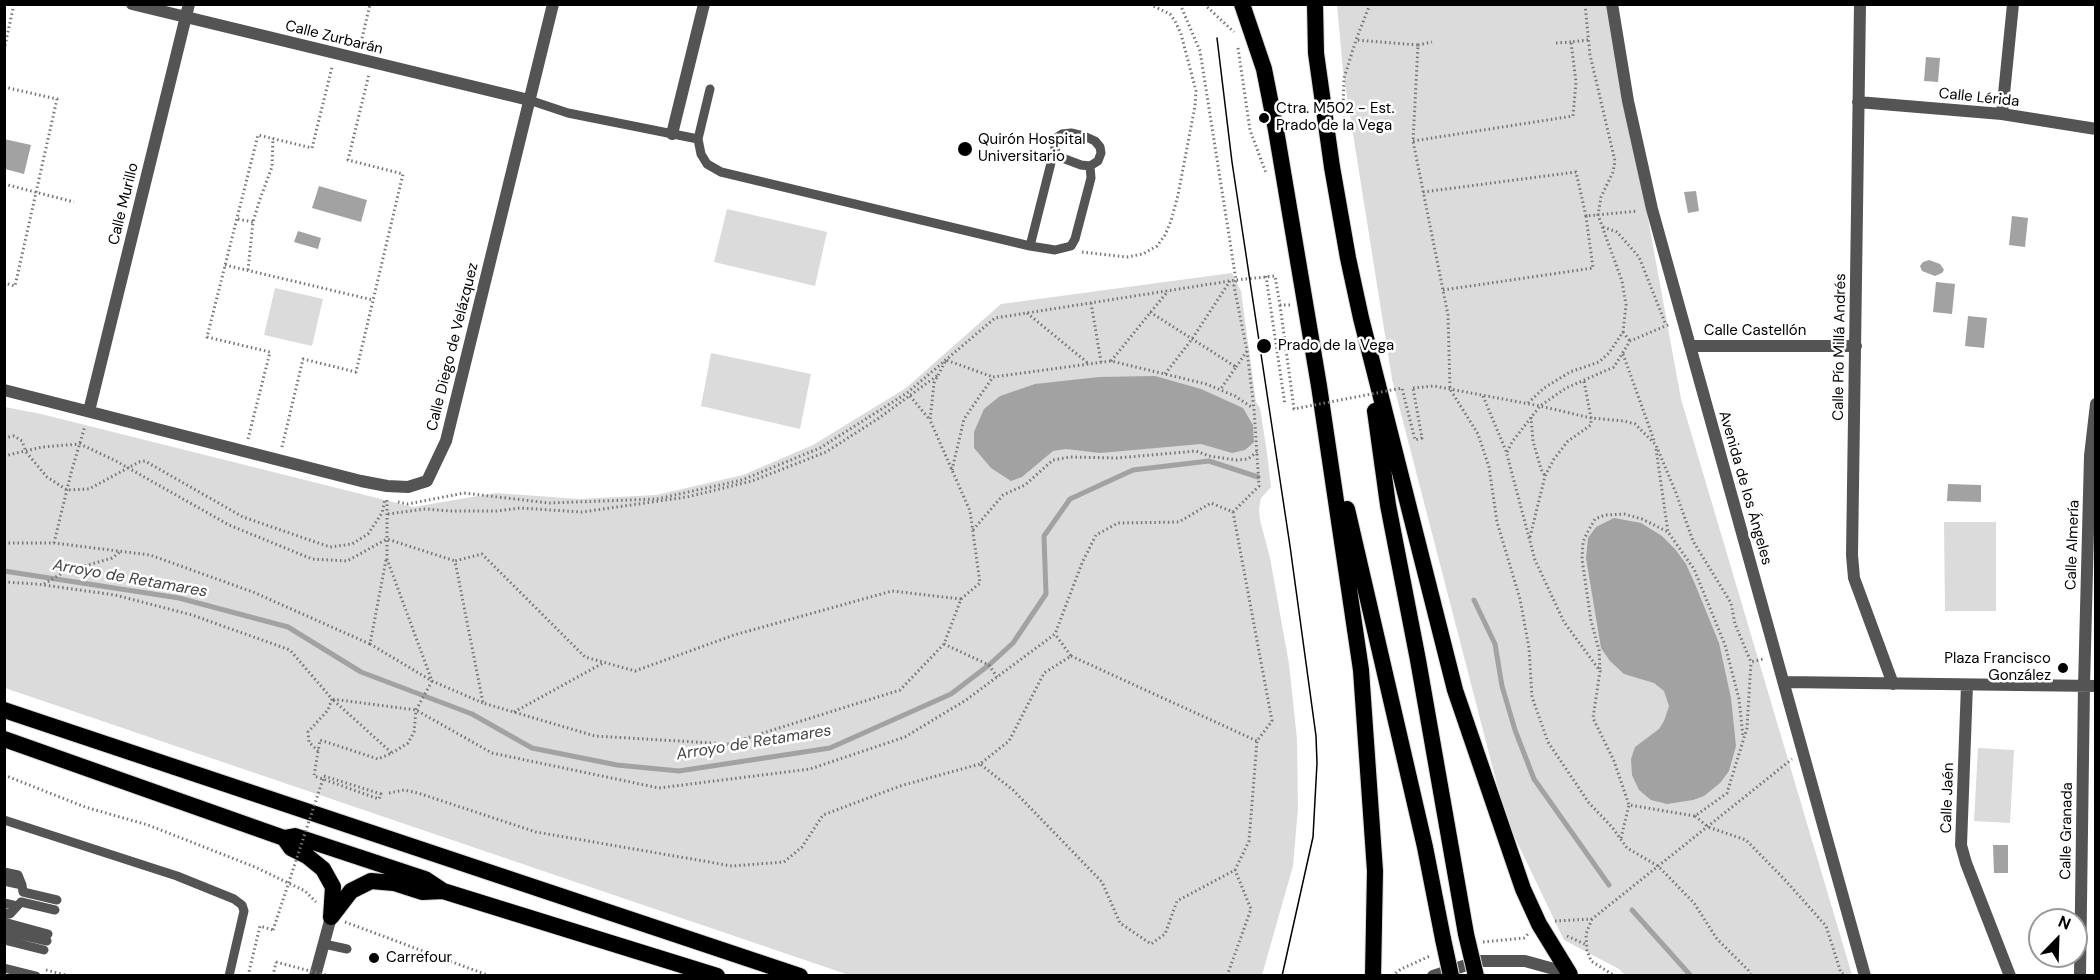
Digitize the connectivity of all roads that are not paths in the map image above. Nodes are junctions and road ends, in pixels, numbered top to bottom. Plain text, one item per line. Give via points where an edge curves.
1 (132, 4) edge
2 (189, 4) edge
3 (553, 4) edge
4 (704, 4) edge
5 (1242, 4) edge
6 (1315, 4) edge
7 (1612, 4) edge
8 (1860, 4) edge
9 (2013, 4) edge
10 (186, 18) junction
11 (710, 89) dead end
12 (528, 100) junction
13 (1858, 102) junction
14 (2002, 114) junction
15 (2096, 129) edge
16 (672, 134) junction
17 (698, 139) junction
18 (1051, 163) dead end
19 (1090, 166) junction
20 (1030, 246) junction
21 (1361, 318) junction
22 (1690, 346) junction
23 (1856, 346) junction
24 (1319, 386) junction
25 (4, 390) edge
26 (2096, 404) edge
27 (89, 411) junction
28 (1784, 682) junction
29 (1893, 684) junction
30 (1968, 685) junction
31 (2090, 686) edge
32 (4, 710) edge
33 (4, 739) edge
34 (4, 820) edge
35 (284, 838) junction
36 (4, 872) edge
37 (4, 880) edge
38 (22, 885) junction
39 (443, 891) junction
40 (57, 900) dead end
41 (4, 903) edge
42 (17, 906) junction
43 (55, 910) dead end
44 (4, 913) edge
45 (330, 917) junction
46 (4, 922) edge
47 (4, 931) edge
48 (4, 940) edge
49 (46, 942) junction
50 (324, 944) junction
51 (347, 949) dead end
52 (4, 968) edge
53 (1571, 974) edge
54 (36, 975) edge
55 (229, 975) edge
56 (315, 975) edge
57 (717, 975) edge
58 (800, 975) edge
59 (1373, 975) edge
60 (1433, 975) edge
61 (1451, 975) edge
62 (1476, 975) edge
63 (1865, 975) edge
64 (2010, 975) edge
65 (2080, 975) edge

1 - 10 street, Calle Zurbarán
2 - 10 street, Calle Murillo
3 - 12 street, Calle Diego de Velázquez
4 - 16 street
5 - 24 highway via 1264,69
6 - 21 highway via 1316,53 1332,167
7 - 22 street, Avenida de los Ángeles via 1652,209
8 - 13 street, Calle Pío Millá Andrés
9 - 14 street
10 - 12 street, Calle Zurbarán
10 - 27 street, Calle Murillo
11 - 17 lane
12 - 16 lane via 568,113
12 - 27 street, Calle Diego de Velázquez via 446,441 427,481 408,487 361,481
13 - 14 street, Calle Lérida
13 - 23 street, Calle Pío Millá Andrés
14 - 15 street, Calle Lérida
16 - 17 lane
17 - 20 lane via 707,164 721,172
18 - 20 lane
19 - 19 lane via 1101,153 1095,141 1071,133 1056,138 1057,156
19 - 20 lane via 1091,178 1074,243 1063,249
21 - 53 highway via 1455,690 1523,889 1539,924
21 - 62 highway, bridge via 1388,505
22 - 23 street, Calle Castellón
22 - 28 street, Avenida de los Ángeles
23 - 29 street, Calle Pío Millá Andrés via 1854,578
24 - 59 highway via 1361,670 1375,871
24 - 61 highway, bridge
25 - 27 street, Calle Diego de Velázquez
26 - 31 street, Calle Almería via 2091,456
28 - 29 street
28 - 63 street, Avenida de los Ángeles
29 - 30 street
30 - 31 street
30 - 64 street, Calle Jaén via 1961,845
31 - 65 street, Calle Granada
32 - 58 highway
33 - 35 highway
34 - 55 lane via 177,876 242,904 244,911
35 - 39 highway via 295,836 425,879
35 - 45 highway via 291,848 323,869 333,887
36 - 38 lane via 18,875
37 - 38 lane
38 - 40 lane via 23,892
39 - 45 highway via 422,892 371,881 351,891
39 - 57 highway
41 - 42 lane
42 - 43 lane via 21,902
42 - 44 lane via 10,914
45 - 50 street
46 - 49 lane
47 - 49 lane
48 - 49 lane
50 - 51 lane
50 - 56 street
52 - 54 lane
53 - 60 street via 1525,961 1479,962

